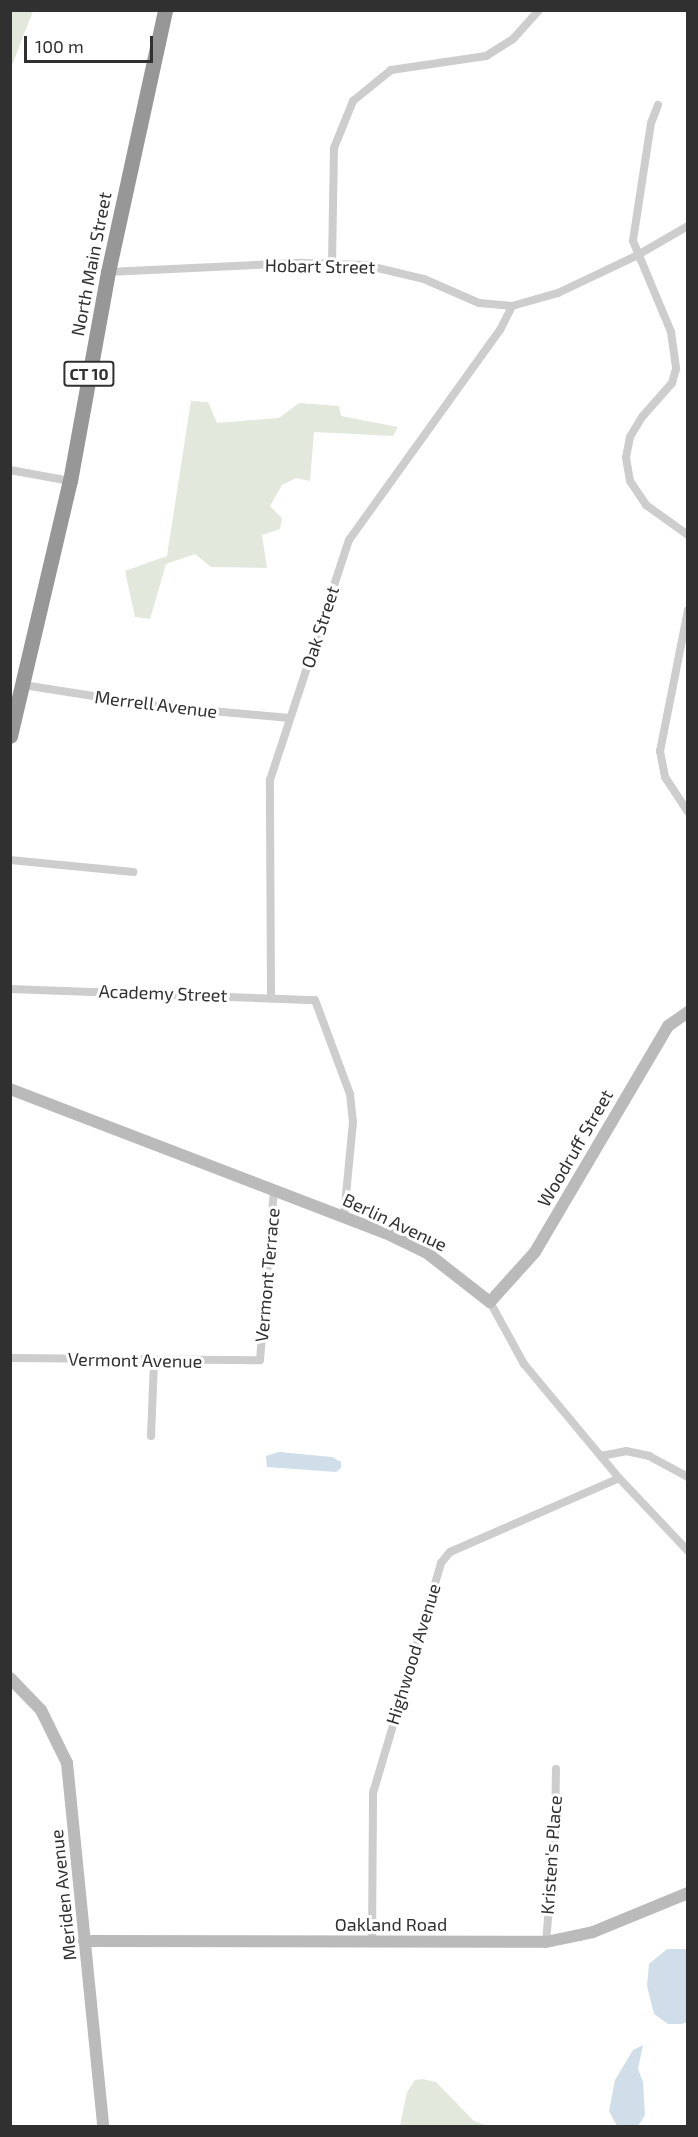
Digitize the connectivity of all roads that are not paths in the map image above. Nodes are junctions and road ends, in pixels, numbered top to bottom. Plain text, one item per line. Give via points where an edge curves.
1 (165, 10) edge
2 (539, 10) edge
3 (658, 105) dead end
4 (687, 226) edge
5 (636, 256) junction
6 (332, 263) junction
7 (108, 272) junction
8 (512, 306) junction
9 (10, 470) edge
10 (70, 481) junction
11 (687, 535) edge
12 (687, 610) edge
13 (22, 685) junction
14 (15, 700) edge
15 (289, 718) junction
16 (10, 736) edge
17 (687, 812) edge
18 (10, 860) edge
19 (134, 872) dead end
20 (10, 989) edge
21 (271, 998) junction
22 (687, 1012) edge
23 (10, 1089) edge
24 (274, 1190) junction
25 (344, 1216) junction
26 (490, 1302) junction
27 (10, 1358) edge
28 (260, 1360) joint
29 (153, 1361) junction
30 (151, 1436) dead end
31 (601, 1456) junction
32 (687, 1477) edge
33 (619, 1478) junction
34 (687, 1551) edge
35 (10, 1678) edge
36 (556, 1769) dead end
37 (687, 1893) edge
38 (84, 1941) junction
39 (372, 1942) junction
40 (546, 1942) junction
41 (102, 2127) edge

1 - 7 highway, North Main Street / CT 10
2 - 6 street via 513,39 486,56 392,70 353,101 334,148
3 - 5 street via 641,178 633,241
4 - 5 street, Hobart Street
5 - 8 street, Hobart Street via 558,292
5 - 11 street via 671,332 676,369 672,384 642,417 630,437 626,458 630,481 646,505
6 - 7 street, Hobart Street
6 - 8 street, Hobart Street via 390,268 480,303
7 - 10 highway, North Main Street / CT 10
8 - 15 street, Oak Street via 501,330 349,540
9 - 10 street
10 - 13 highway, North Main Street / CT 10
12 - 17 street via 660,751 665,777
13 - 14 highway, North Main Street / CT 10
13 - 15 street, Merrell Avenue via 157,706
14 - 16 highway, North Main Street / CT 10
15 - 21 street, Oak Street via 270,780
18 - 19 street
20 - 21 street, Academy Street
21 - 25 street, Academy Street via 315,1000 350,1094 353,1122
22 - 26 main road, Woodruff Street via 668,1026 535,1252
23 - 24 main road, Berlin Avenue
24 - 25 main road, Berlin Avenue
24 - 28 street, Vermont Terrace
25 - 26 main road, Berlin Avenue via 428,1253
26 - 31 street, Berlin Avenue via 524,1364
27 - 29 street, Vermont Avenue
28 - 29 street, Vermont Avenue
29 - 30 street
31 - 32 street via 626,1450 649,1456
31 - 33 street, Berlin Avenue
33 - 34 street, Berlin Avenue
33 - 39 street, Highwood Avenue via 450,1552 441,1563 373,1792
35 - 38 main road, Meriden Avenue via 41,1710 67,1763
36 - 40 street, Kristen's Place
37 - 40 main road, Oakland Road via 593,1932
38 - 39 main road, Oakland Road
38 - 41 main road, Meriden Avenue
39 - 40 main road, Oakland Road

